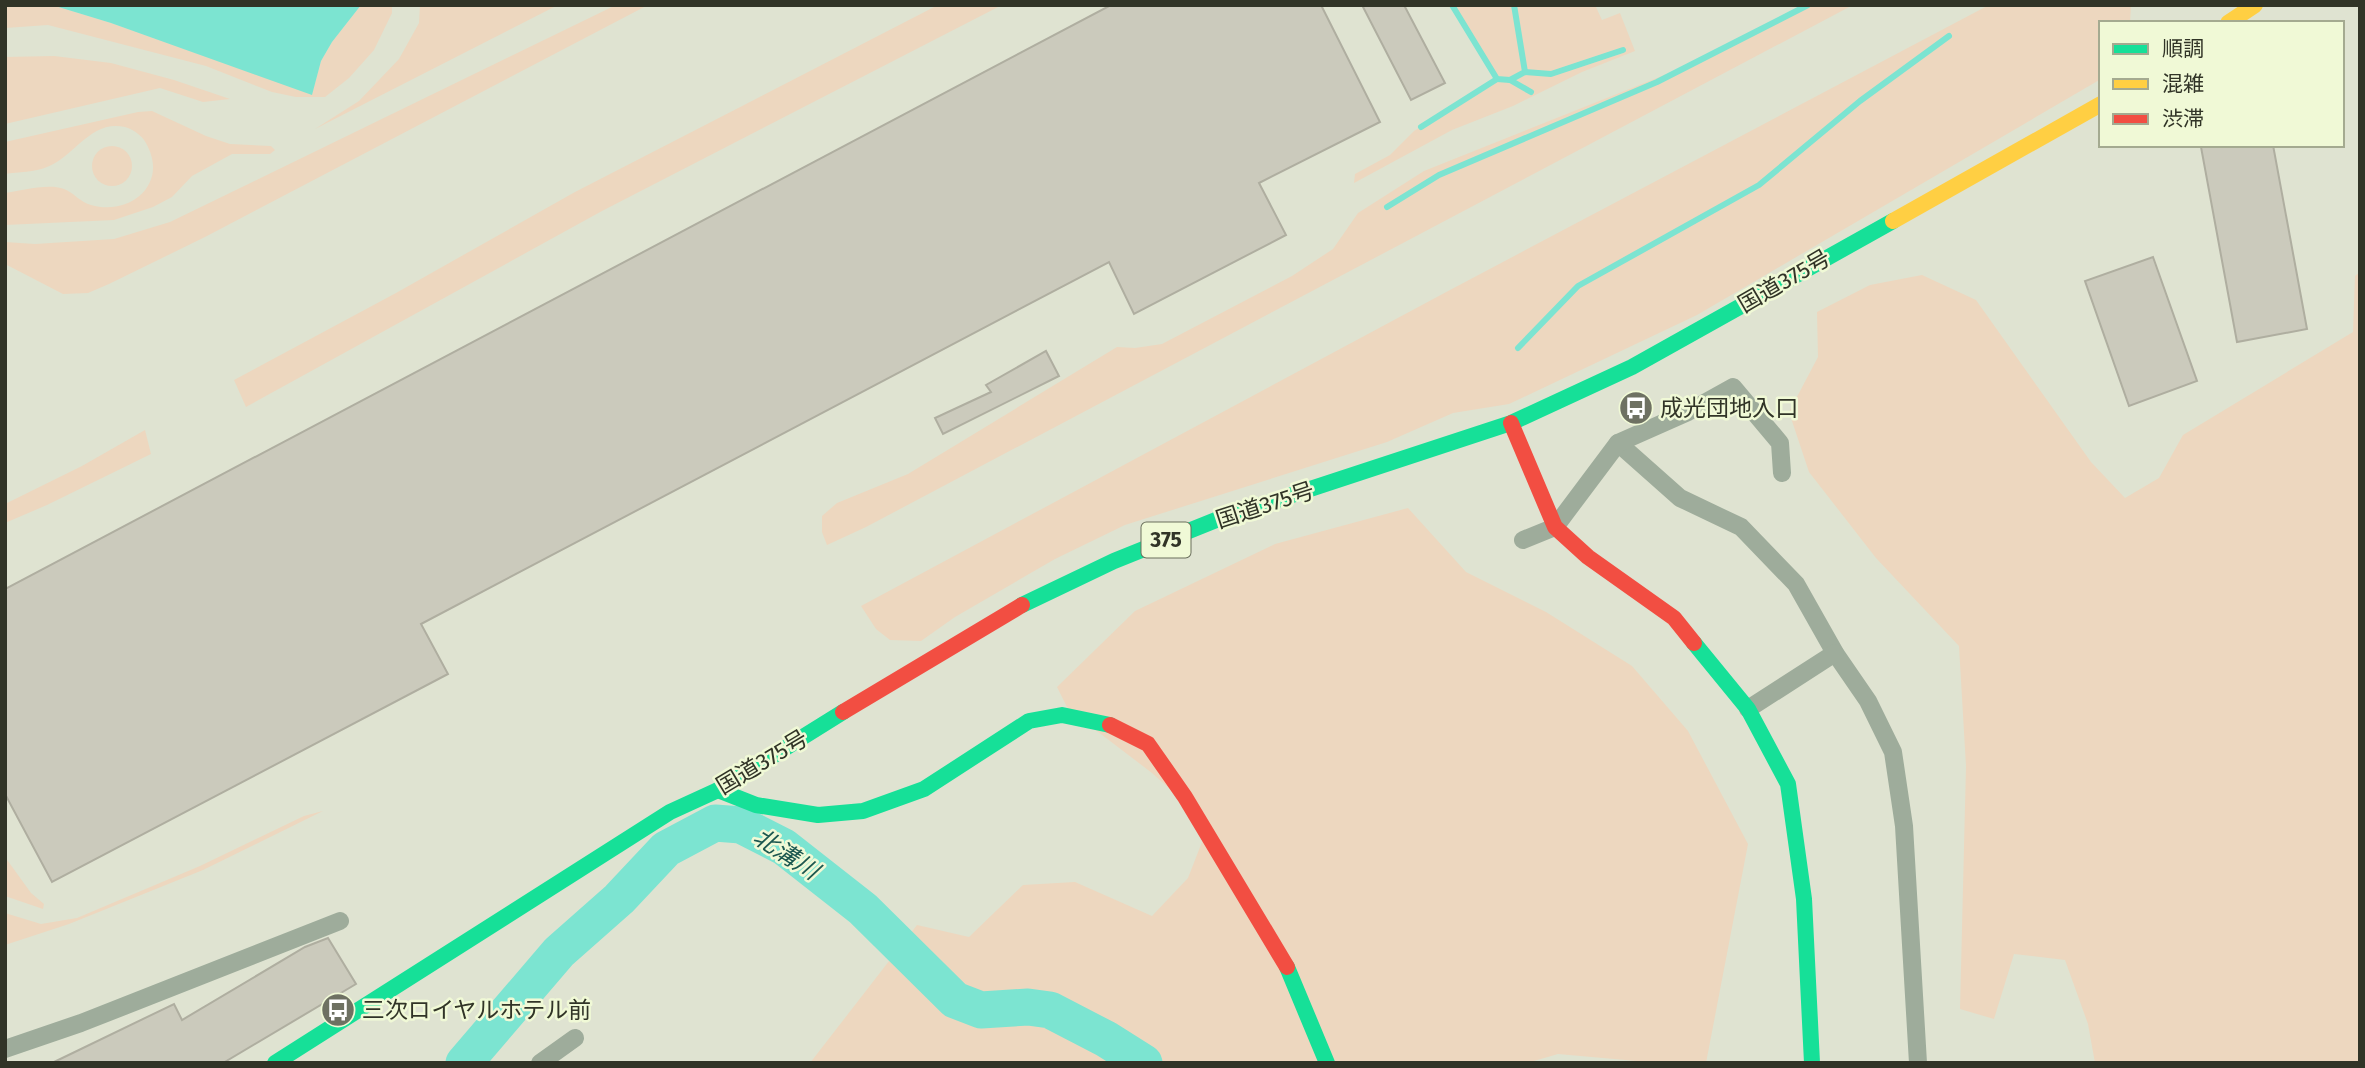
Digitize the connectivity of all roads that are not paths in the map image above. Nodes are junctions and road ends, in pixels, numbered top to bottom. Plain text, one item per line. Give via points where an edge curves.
1 (2255, 5) edge
2 (2231, 21) edge
3 (2099, 105) edge
4 (1511, 423) junction
5 (1618, 443) junction
6 (1782, 473) dead end
7 (1555, 527) junction
8 (1523, 540) dead end
9 (1835, 653) junction
10 (1748, 709) junction
11 (718, 790) junction
12 (341, 921) dead end
13 (575, 1038) dead end
14 (5, 1049) edge
15 (275, 1063) edge
16 (540, 1063) edge
17 (1327, 1063) edge
18 (1812, 1063) edge
19 (1918, 1063) edge

1 - 2 main road
3 - 4 main road, 国道375号 / 375 via 1632,367
4 - 7 main road
4 - 11 main road, 国道375号 / 375 via 1216,520 1114,561 1017,609
5 - 6 street via 1733,387 1780,443
5 - 7 street
5 - 9 street via 1681,498 1741,527 1796,584
7 - 8 street
7 - 10 main road via 1587,557 1674,618
9 - 10 street
9 - 19 street via 1868,701 1893,752 1904,826
10 - 18 main road via 1788,784 1804,899
11 - 15 main road, 国道375号 / 375 via 670,811
11 - 17 main road via 756,805 818,815 863,811 924,789 1029,721 1062,715 1111,725 1147,744 1185,797 1286,964
12 - 14 street
13 - 16 street

